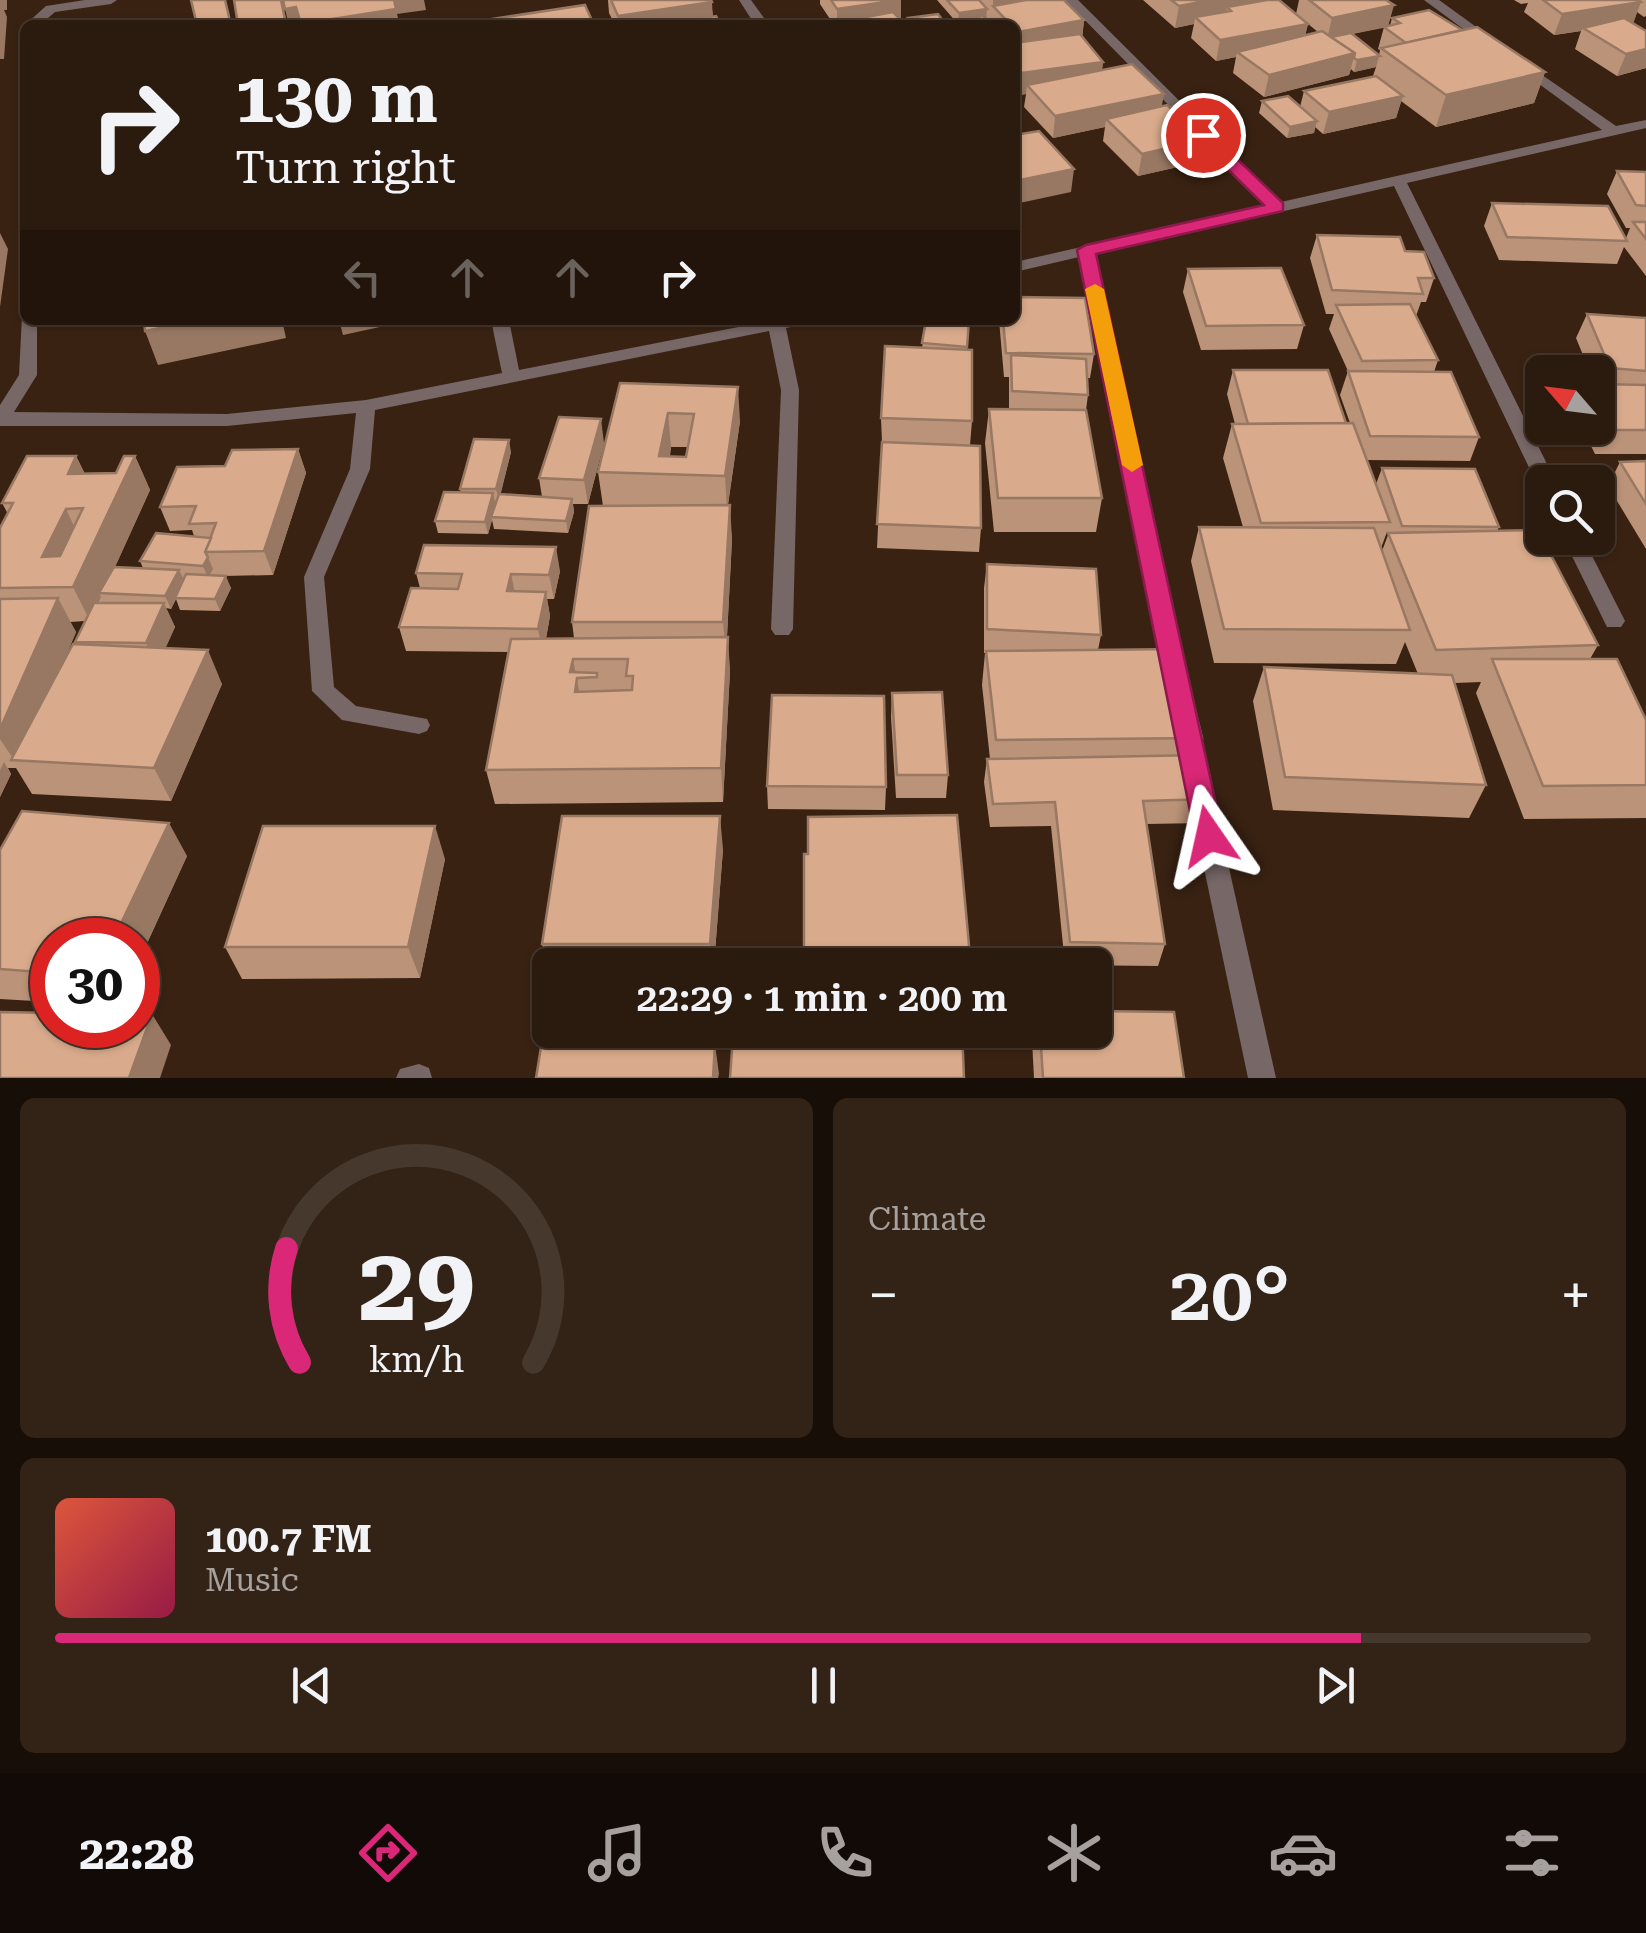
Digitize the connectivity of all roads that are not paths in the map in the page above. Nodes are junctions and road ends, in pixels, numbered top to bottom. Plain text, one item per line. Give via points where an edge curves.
1 (112, 0) edge
2 (1071, 0) edge
3 (1430, 0) edge
4 (38, 20) edge
5 (1646, 124) edge
6 (1612, 130) junction
7 (1399, 181) junction
8 (1277, 207) junction
9 (1086, 250) junction
10 (1020, 266) edge
11 (28, 325) edge
12 (501, 325) edge
13 (780, 325) edge
14 (776, 326) junction
15 (511, 374) junction
16 (366, 406) junction
17 (0, 419) edge
18 (1538, 465) edge
19 (1581, 555) edge
20 (1614, 621) dead end
21 (782, 629) dead end
22 (1182, 703) edge
23 (419, 725) dead end
24 (1194, 760) edge
25 (1262, 1078) edge

1 - 4 street via 51,8
2 - 8 street
3 - 6 street
5 - 6 street
6 - 7 street
7 - 8 street
7 - 18 street
8 - 9 street
9 - 10 street
9 - 22 street
11 - 17 street via 28,375
12 - 15 street
13 - 14 street
14 - 15 street
14 - 21 street via 790,390
15 - 16 street
16 - 17 street via 226,420
16 - 23 street via 360,469 314,577 323,691 350,714
19 - 20 street
24 - 25 street

